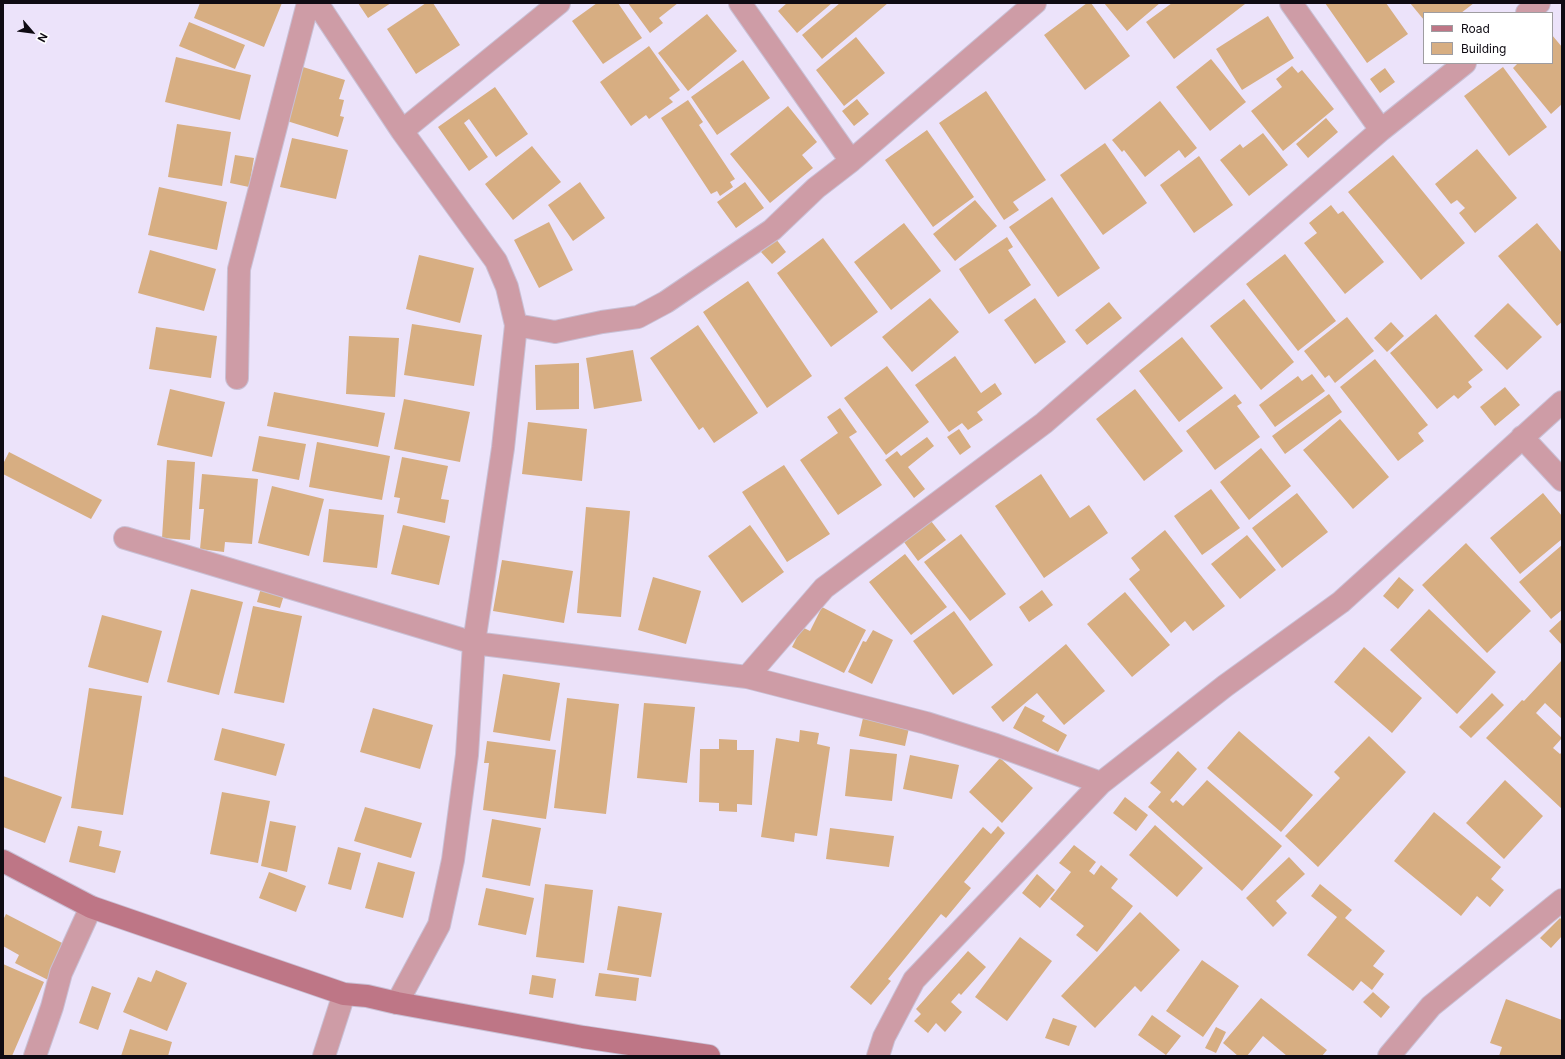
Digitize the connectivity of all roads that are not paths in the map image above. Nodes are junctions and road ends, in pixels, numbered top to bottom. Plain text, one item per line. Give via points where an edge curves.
1 (308, 3) edge
2 (317, 3) edge
3 (559, 3) edge
4 (740, 3) edge
5 (1035, 3) edge
6 (1291, 3) edge
7 (1540, 3) edge
8 (1528, 12) edge
9 (1464, 64) edge
10 (1381, 130) junction
11 (402, 131) junction
12 (851, 161) junction
13 (516, 325) junction
14 (237, 378) dead end
15 (1562, 402) edge
16 (1522, 437) junction
17 (1562, 480) edge
18 (125, 538) dead end
19 (474, 643) junction
20 (747, 677) junction
21 (1101, 783) junction
22 (3, 861) edge
23 (1562, 900) edge
24 (91, 907) junction
25 (344, 994) junction
26 (397, 1003) junction
27 (35, 1056) edge
28 (324, 1056) edge
29 (709, 1056) edge
30 (878, 1056) edge
31 (1389, 1056) edge

1 - 14 street via 238,269
2 - 11 street
3 - 11 street
4 - 12 street
5 - 12 street
6 - 10 street
7 - 8 street
9 - 10 street
10 - 20 street via 1044,423 824,588
11 - 13 street via 496,261 507,287
12 - 13 street via 816,188 772,230 672,298 638,317 555,332
13 - 19 street via 503,448
15 - 16 street
16 - 17 street
16 - 21 street via 1341,602 1225,686
18 - 19 street
19 - 20 street
19 - 26 street via 467,755 453,860 439,925
20 - 21 street via 926,722
21 - 30 street via 914,980 884,1038
22 - 24 main road
23 - 31 street via 1431,1006
24 - 25 main road
24 - 27 street via 61,973
25 - 26 main road via 368,996
25 - 28 street
26 - 29 main road via 583,1037

